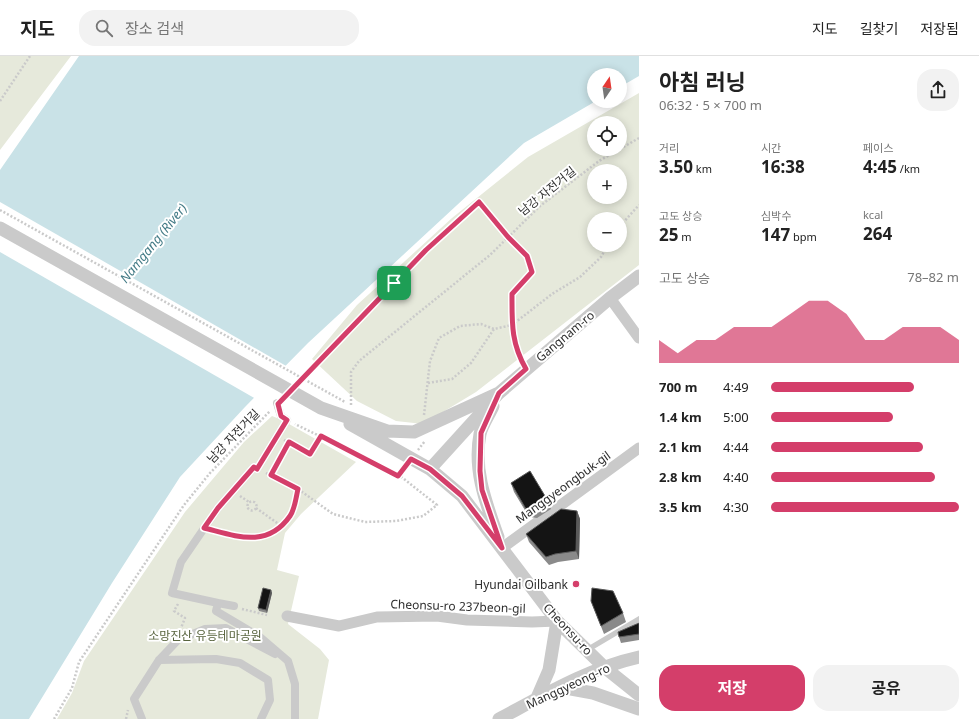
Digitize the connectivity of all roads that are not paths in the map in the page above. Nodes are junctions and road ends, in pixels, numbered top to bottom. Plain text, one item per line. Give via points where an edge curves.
1 (0, 228) edge
2 (639, 276) edge
3 (610, 298) junction
4 (639, 338) edge
5 (499, 393) junction
6 (278, 404) road end
7 (320, 408) junction
8 (639, 448) edge
9 (430, 469) junction
10 (502, 548) junction
11 (218, 603) junction
12 (234, 606) road end
13 (287, 616) dead end
14 (639, 619) edge
15 (557, 621) junction
16 (587, 650) junction
17 (639, 657) edge
18 (160, 660) junction
19 (288, 661) junction
20 (604, 667) junction
21 (560, 687) junction
22 (639, 695) edge
23 (536, 700) junction
24 (639, 709) edge
25 (142, 719) edge
26 (261, 719) edge
27 (295, 719) edge
28 (499, 719) edge

1 - 7 street
2 - 3 street, Gangnam-ro
3 - 4 street
3 - 5 street, Gangnam-ro
5 - 7 street via 414,432 387,431
5 - 9 street, Gangnam-ro
5 - 10 street via 481,433 480,471 482,490
6 - 11 street via 281,416 287,420 255,468 218,508 181,562 172,593
7 - 9 street, Cheonsu-ro
8 - 10 street, Manggyeongbuk-gil
9 - 10 street, Cheonsu-ro via 462,496
10 - 15 street, Cheonsu-ro
11 - 12 street
11 - 19 street via 216,611 260,637
13 - 15 street, Cheonsu-ro 237beon-gil via 339,626 377,617 437,616
14 - 16 lane
15 - 16 street, Cheonsu-ro
15 - 23 street via 549,670
16 - 20 street, Cheonsu-ro
17 - 20 street, Manggyeong-ro
18 - 19 street via 178,640 205,629 226,628
18 - 25 street via 134,699
18 - 26 street via 216,660 240,664 268,680 270,700
19 - 27 street via 295,684
20 - 21 street, Manggyeong-ro
20 - 22 street, Cheonsu-ro
21 - 23 street, Manggyeong-ro
21 - 24 street via 593,693
23 - 28 street, Manggyeong-ro

